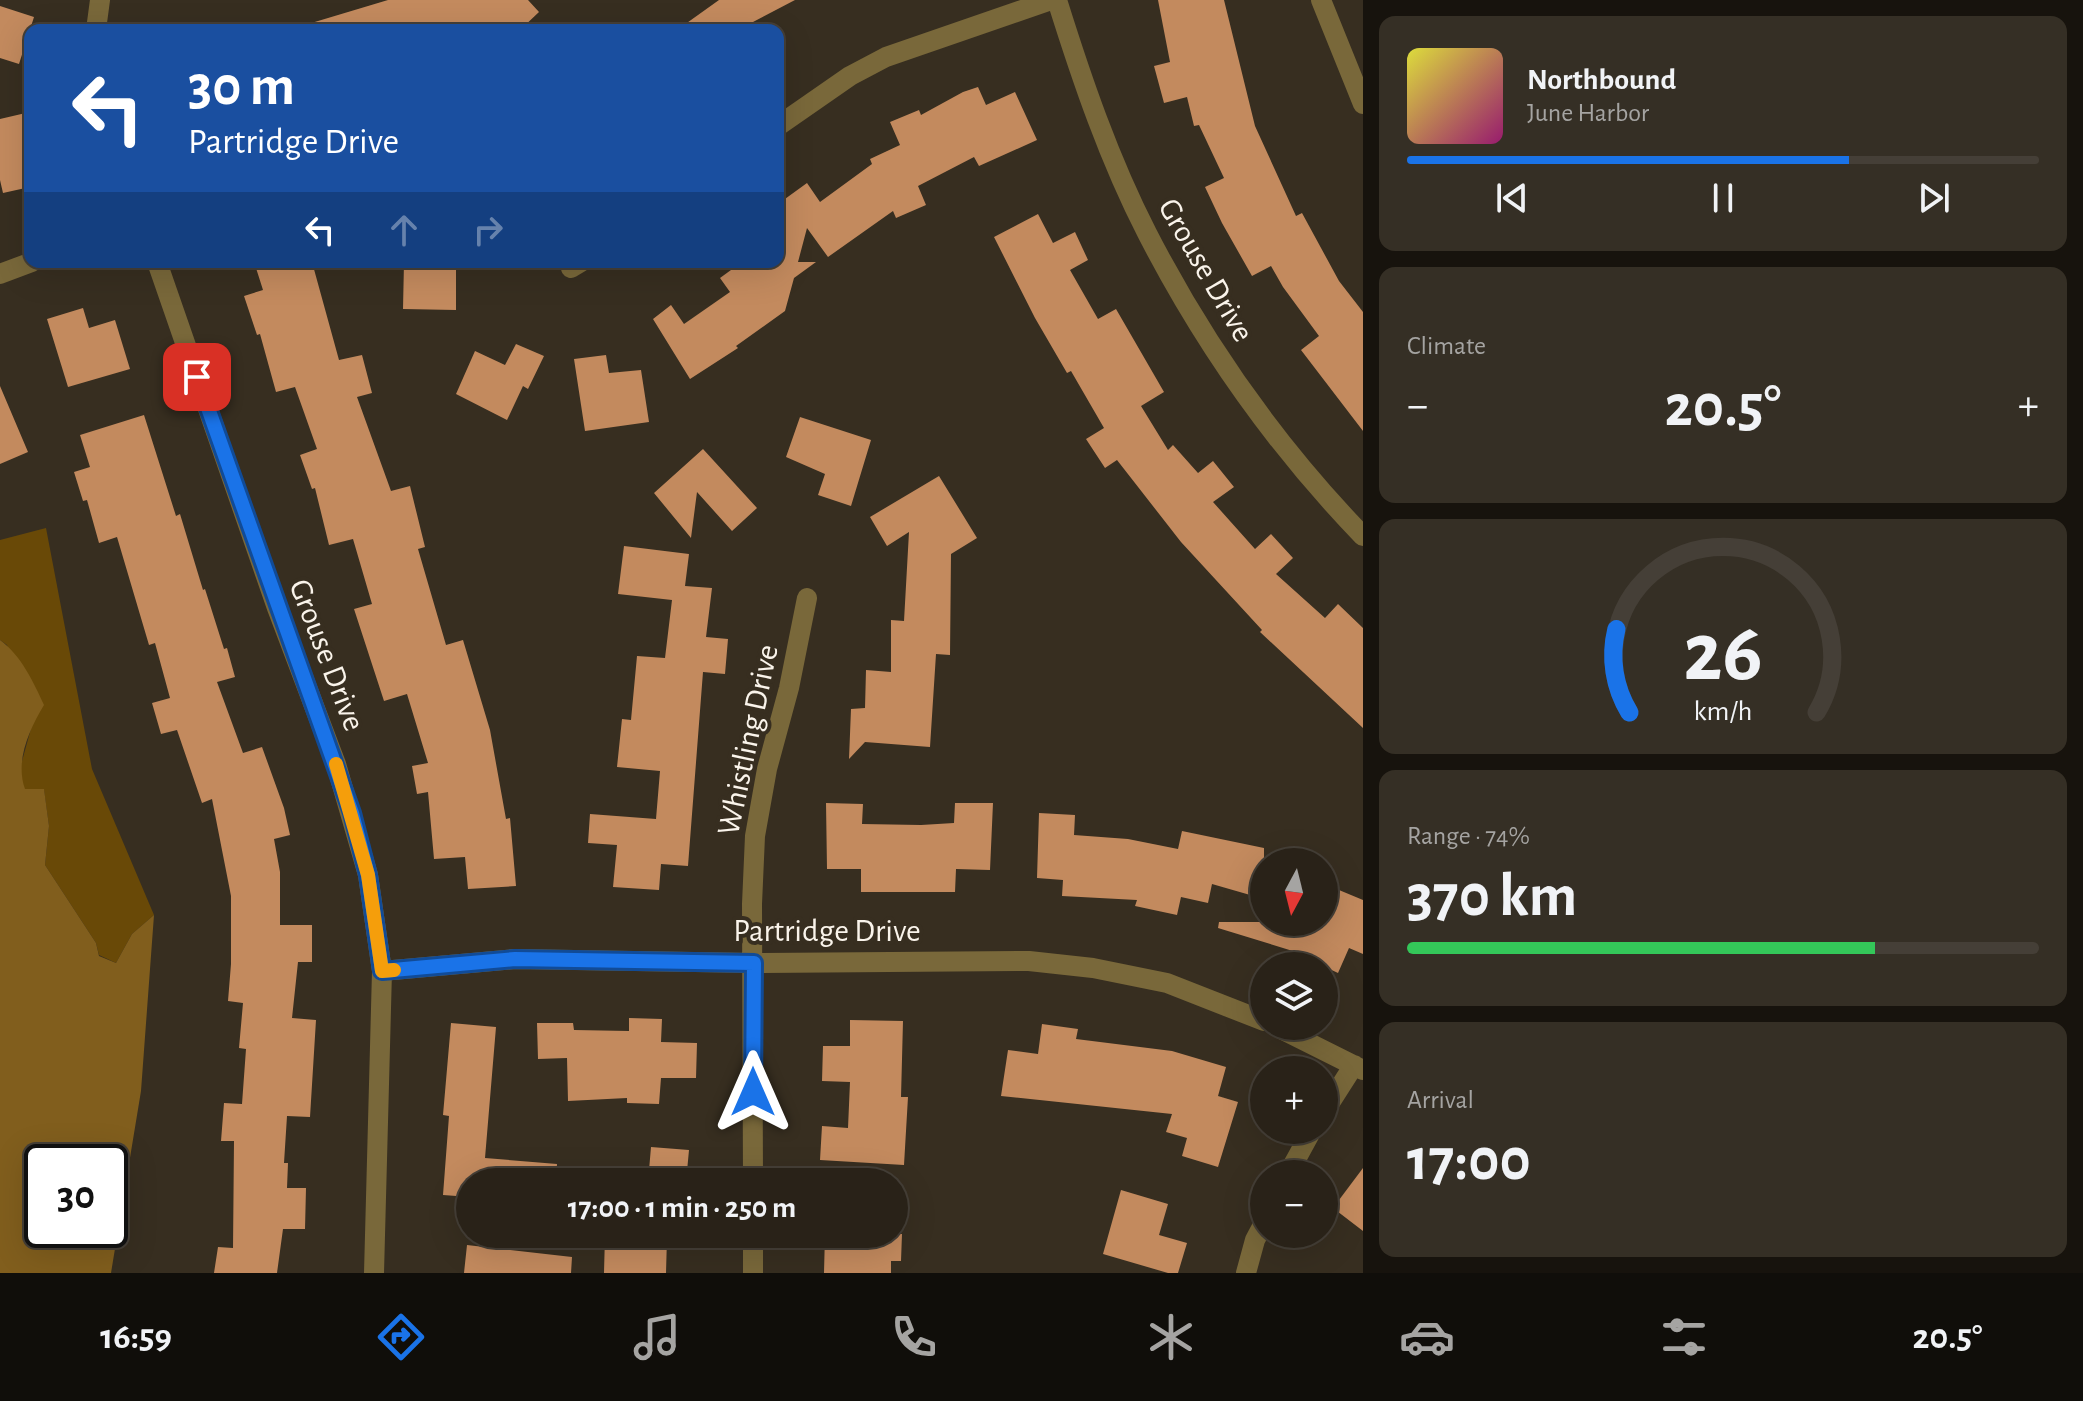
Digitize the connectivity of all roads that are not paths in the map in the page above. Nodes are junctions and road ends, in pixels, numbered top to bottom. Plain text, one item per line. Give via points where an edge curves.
1 (100, 0) edge
2 (1054, 0) edge
3 (1321, 0) edge
4 (97, 24) edge
5 (1363, 104) edge
6 (784, 122) edge
7 (24, 265) edge
8 (159, 268) edge
9 (0, 274) edge
10 (1363, 536) edge
11 (807, 598) dead end
12 (754, 963) junction
13 (382, 971) junction
14 (1250, 1016) edge
15 (1303, 1040) edge
16 (1359, 1068) edge
17 (1338, 1094) edge
18 (753, 1168) edge
19 (753, 1248) edge
20 (1253, 1248) edge
21 (374, 1273) edge
22 (753, 1273) edge
23 (1246, 1273) edge

1 - 4 street
2 - 6 street via 886,57
2 - 10 street, Grouse Drive via 1116,165 1182,299 1279,440
3 - 5 street
7 - 9 street
8 - 13 street, Grouse Drive via 343,786 368,875
11 - 12 street, Whistling Drive via 757,818
12 - 13 street, Partridge Drive via 515,959
12 - 14 street, Partridge Drive via 1059,964 1167,983
12 - 18 street, Whistling Drive
13 - 21 street, Grouse Drive
15 - 16 street
16 - 17 street
19 - 22 street
20 - 23 street

